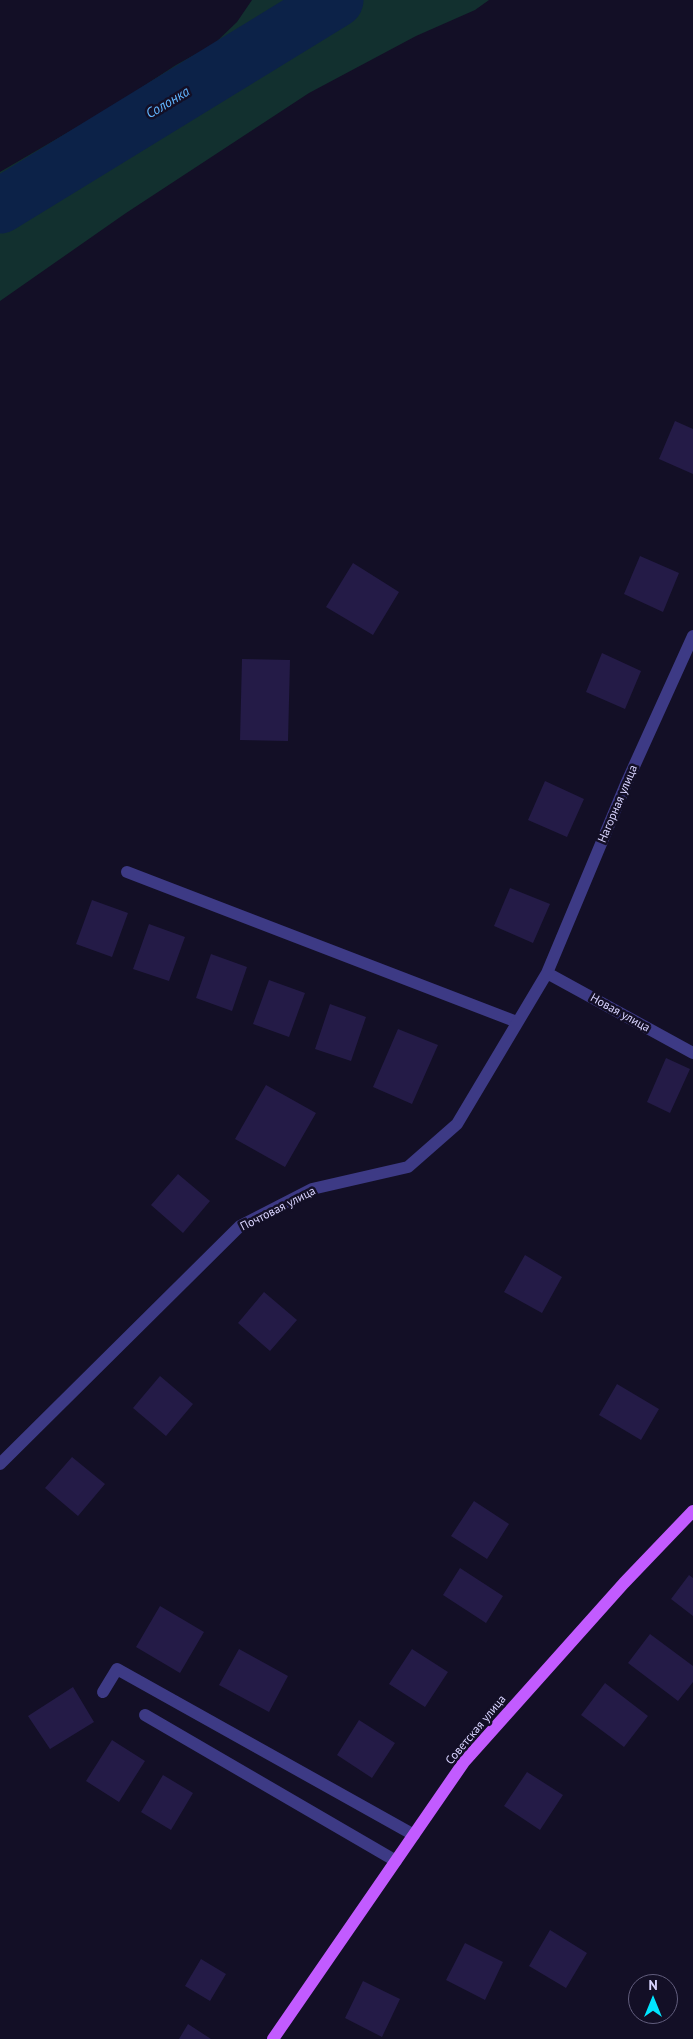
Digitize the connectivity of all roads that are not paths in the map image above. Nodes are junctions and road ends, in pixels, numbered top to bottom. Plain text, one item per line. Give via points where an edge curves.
1 (693, 636) edge
2 (127, 872) dead end
3 (547, 973) junction
4 (517, 1022) junction
5 (693, 1053) edge
6 (0, 1464) edge
7 (693, 1511) edge
8 (103, 1692) dead end
9 (146, 1715) dead end
10 (414, 1835) junction
11 (396, 1861) junction
12 (273, 2039) edge

1 - 3 street, Нагорная улица via 626,784
2 - 4 street
3 - 4 street, Почтовая улица
3 - 5 street, Новая улица
4 - 6 street, Почтовая улица via 456,1124 408,1167 312,1189 240,1226
7 - 10 main road, Советская улица via 464,1762
8 - 10 street via 117,1670
9 - 11 street
10 - 11 main road, Советская улица
11 - 12 main road, Советская улица

